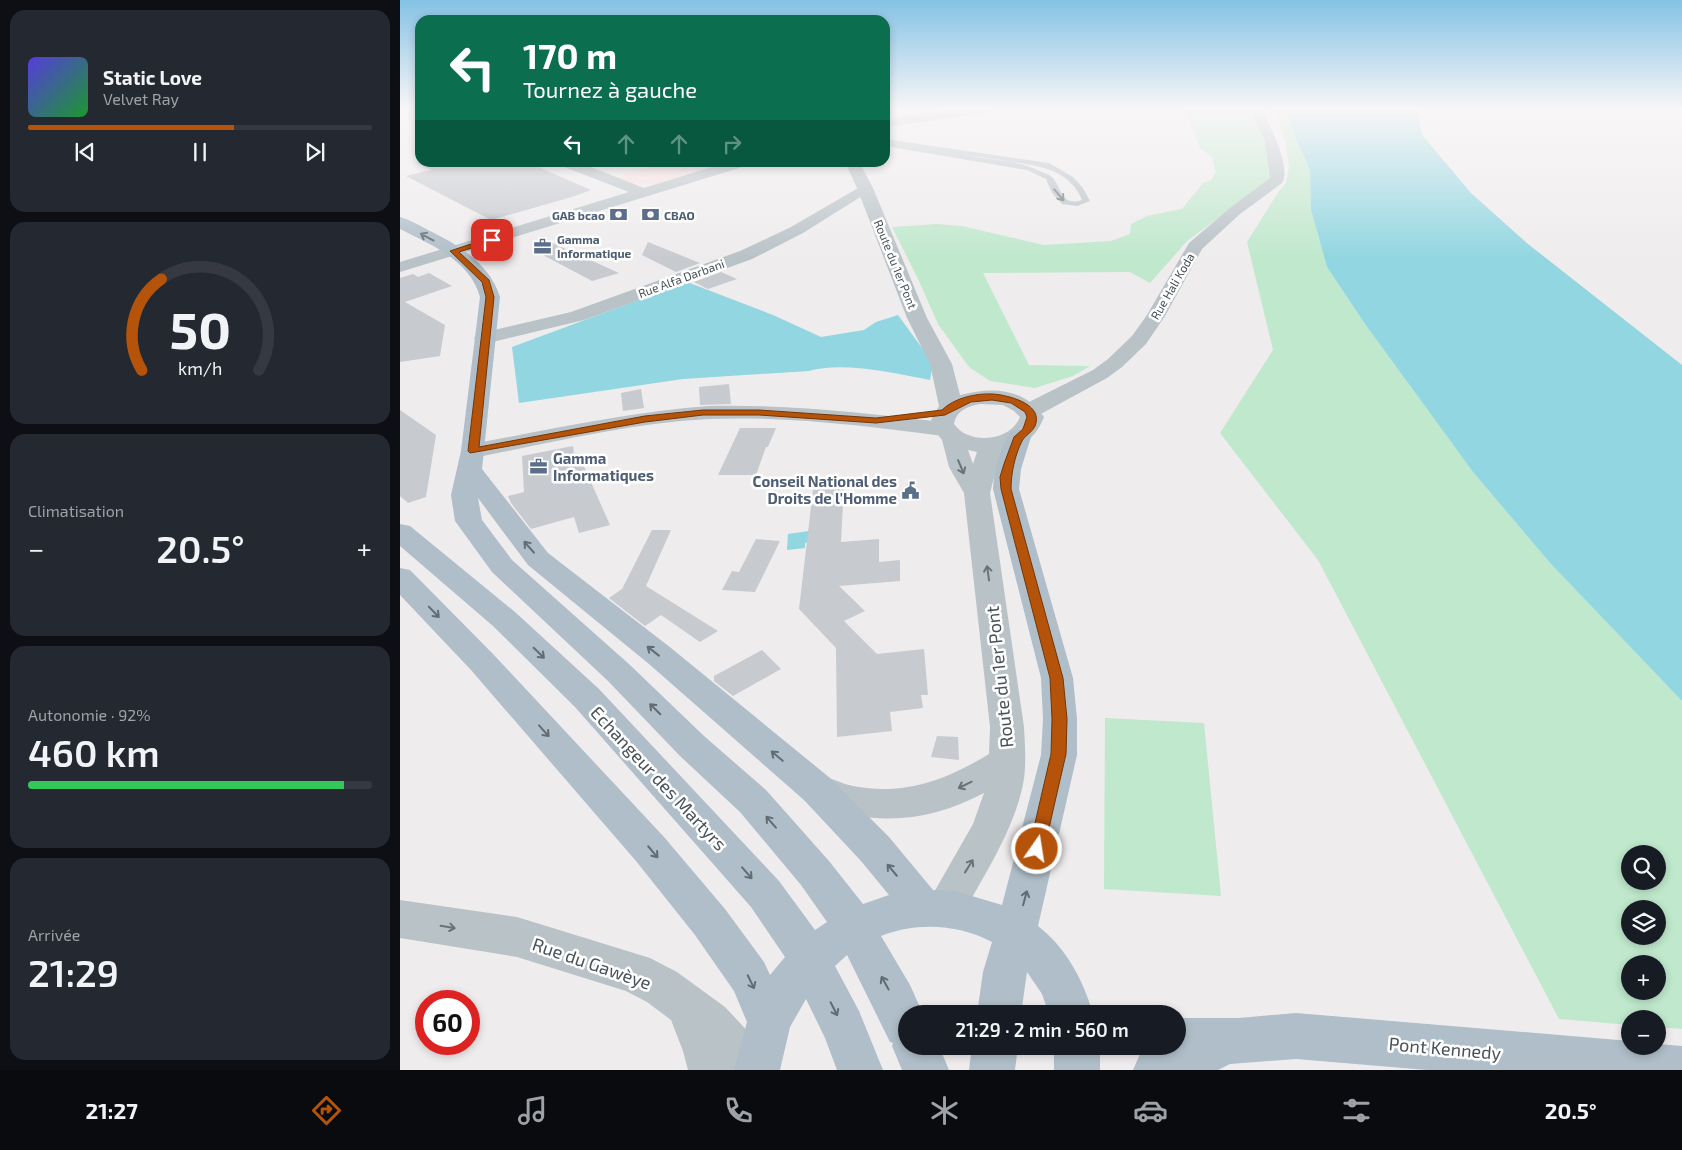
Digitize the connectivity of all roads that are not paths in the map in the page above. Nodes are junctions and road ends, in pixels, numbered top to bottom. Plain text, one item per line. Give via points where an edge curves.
1 (977, 159) edge
2 (1002, 159) edge
3 (1275, 159) edge
4 (577, 167) edge
5 (728, 167) edge
6 (854, 167) edge
7 (1070, 176) junction
8 (1049, 178) junction
9 (865, 188) junction
10 (644, 193) junction
11 (400, 222) edge
12 (454, 251) junction
13 (400, 268) edge
14 (484, 338) junction
15 (941, 364) junction
16 (992, 397) junction
17 (1028, 411) junction
18 (876, 420) joint
19 (948, 422) junction
20 (1019, 437) junction
21 (991, 444) junction
22 (472, 460) junction
23 (976, 493) junction
24 (400, 532) edge
25 (400, 577) edge
26 (1007, 761) junction
27 (818, 789) junction
28 (934, 908) junction
29 (400, 919) edge
30 (688, 1005) junction
31 (1001, 1005) edge
32 (1073, 1005) edge
33 (898, 1009) edge
34 (769, 1022) junction
35 (1205, 1050) edge
36 (919, 1055) edge
37 (994, 1055) edge
38 (1078, 1055) edge
39 (1682, 1069) edge
40 (711, 1070) edge
41 (755, 1070) edge
42 (860, 1070) edge
43 (926, 1070) edge
44 (992, 1070) edge
45 (1077, 1070) edge
46 (1156, 1070) edge

1 - 8 lane via 1029,168
2 - 7 lane via 1046,165
3 - 17 street, Rue Hali Koda via 1277,180 1195,246 1172,292 1139,340 1100,374
4 - 10 street
5 - 10 street
6 - 9 street, Route du 1er Pont
7 - 8 lane
8 -> 7 lane via 1065,202 1077,204 1086,201
9 - 14 street, Rue Alfa Darbani via 798,230 746,255 577,316
9 - 15 street, Route du 1er Pont via 917,318
10 - 12 street
12 -> 11 main road
12 - 13 street
12 - 14 main road via 479,273 489,288
14 - 22 main road
15 - 16 street, Route du 1er Pont
15 - 19 street, Route du 1er Pont
16 - 17 street via 1014,401
16 - 19 street via 969,399
17 - 20 street via 1032,417 1031,424
18 - 19 street
18 - 22 street via 759,412 703,413 645,419
19 - 21 street via 977,444
19 -> 23 street, Route du 1er Pont via 958,459
20 - 21 street
31 -> 20 main road via 1005,972 1059,754 1057,678 1006,489 1009,464
21 - 23 street, Route du 1er Pont
27 -> 22 main road via 538,559
33 -> 22 main road via 848,918 760,808 502,566 472,527 465,512 464,495
26 -> 23 street, Route du 1er Pont via 1007,728
24 -> 42 main road, Echangeur des Martyrs via 504,619 586,698 766,894 802,947 843,1027
25 -> 34 main road via 482,662 650,849 710,922 749,977
26 -> 27 street via 965,785 913,802 858,803 836,799
28 -> 26 street, Route du 1er Pont via 985,841 1004,787
28 -> 27 main road
28 - 32 main road via 969,912 1001,924 1029,944 1052,971
28 - 34 main road via 901,910 869,920 837,936 809,960 786,989
29 -> 30 street, Rue du Gawèye via 517,937 584,956 635,973
30 - 40 street
30 - 41 street, Rue du Gawèye
34 - 41 main road
35 - 39 main road, Pont Kennedy via 1296,1036
35 - 46 main road, Pont Kennedy
36 - 43 main road
37 - 44 main road
38 - 45 main road

